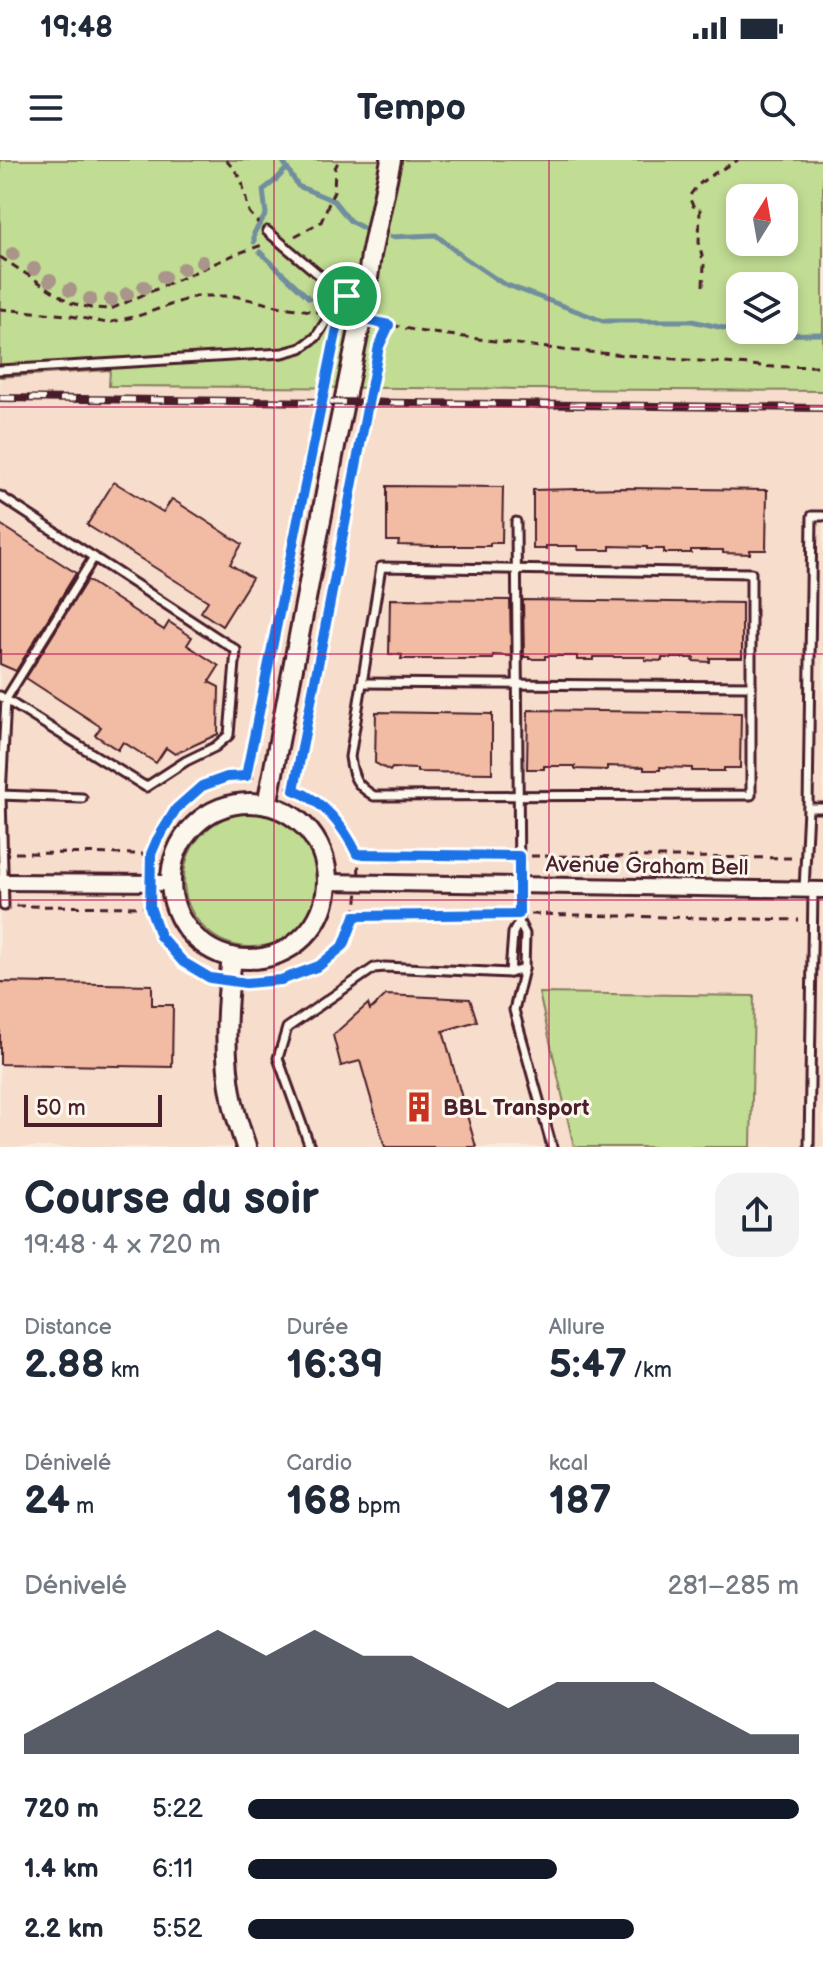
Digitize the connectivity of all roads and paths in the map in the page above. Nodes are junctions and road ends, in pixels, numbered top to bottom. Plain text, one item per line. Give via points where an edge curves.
1 (226, 160) edge
2 (339, 160) edge
3 (391, 160) edge
4 (738, 160) edge
5 (255, 220) dead end
6 (267, 231) dead end
7 (281, 243) junction
8 (0, 257) edge
9 (703, 286) dead end
10 (343, 295) junction
11 (0, 309) edge
12 (363, 310) junction
13 (331, 313) junction
14 (389, 325) junction
15 (823, 366) edge
16 (0, 370) edge
17 (0, 496) edge
18 (823, 516) edge
19 (516, 522) dead end
20 (94, 557) junction
21 (516, 569) junction
22 (362, 683) junction
23 (517, 684) junction
24 (751, 686) junction
25 (3, 698) edge
26 (246, 776) junction
27 (271, 781) junction
28 (294, 790) junction
29 (1, 796) edge
30 (518, 796) junction
31 (82, 798) dead end
32 (267, 805) junction
33 (808, 808) junction
34 (823, 808) edge
35 (3, 853) junction
36 (151, 854) junction
37 (357, 854) junction
38 (519, 856) junction
39 (805, 858) junction
40 (2, 882) edge
41 (150, 882) junction
42 (327, 882) junction
43 (358, 882) junction
44 (171, 883) junction
45 (519, 885) junction
46 (813, 890) edge
47 (4, 906) joint
48 (150, 907) junction
49 (355, 916) junction
50 (519, 918) junction
51 (812, 920) junction
52 (232, 958) junction
53 (524, 969) junction
54 (510, 973) junction
55 (230, 982) junction
56 (246, 1147) edge
57 (310, 1147) edge
58 (552, 1147) edge
59 (809, 1147) edge

1 - 5 path via 241,178
2 - 7 path via 321,222
3 - 12 street
4 - 9 path via 695,187 689,197 700,208
6 - 7 lane
7 - 8 path via 236,254 111,309 71,303
7 - 10 lane
10 - 12 lane
10 - 13 lane
11 - 13 path via 107,323 196,296 234,296
12 - 14 path
12 - 27 street
13 - 16 lane via 316,337 283,353
13 - 26 path via 341,315
14 - 15 path via 563,350 774,367
14 - 28 path via 379,346
17 - 20 lane
18 - 33 lane via 812,516
19 - 21 lane
20 - 25 lane
20 - 25 lane via 236,650 229,735 146,787
21 - 22 lane via 381,567
21 - 23 lane
21 - 24 lane via 751,573
22 - 23 lane
22 - 30 lane via 350,757 360,787 374,796
23 - 24 lane
23 - 30 lane
24 - 30 lane via 751,795
25 - 29 lane
26 - 27 path
26 - 36 path via 202,786 176,809
27 - 28 path
27 - 32 street
28 - 37 path via 330,813
29 - 31 lane
29 - 35 lane
30 - 38 lane
32 - 42 street via 286,812 315,840
32 - 44 street via 220,808 200,820 175,855
33 - 34 lane
33 - 39 lane
35 - 36 path
35 - 40 lane
36 - 41 path
37 - 38 path
37 - 43 path
38 - 39 path
38 - 45 lane
39 - 46 lane
40 - 41 street
40 - 47 lane
41 - 44 street
41 - 48 path
42 - 43 street, Avenue Graham Bell
42 - 52 street via 313,925 297,942 275,954
43 - 45 street, Avenue Graham Bell
43 - 49 path
44 - 52 street via 175,907 187,928 205,945
45 - 46 street, Avenue Graham Bell
45 - 50 lane
46 - 51 lane
47 - 48 path
48 - 55 path via 160,936 183,962 210,978
49 - 50 path
49 - 55 path via 344,945 319,966 281,980
50 - 51 path
50 - 53 lane via 525,934
50 - 54 lane
51 - 59 lane
52 - 55 street
53 - 54 lane
53 - 58 lane via 514,1010
54 - 57 lane via 374,968 287,1028 278,1058
55 - 56 street via 229,1076

